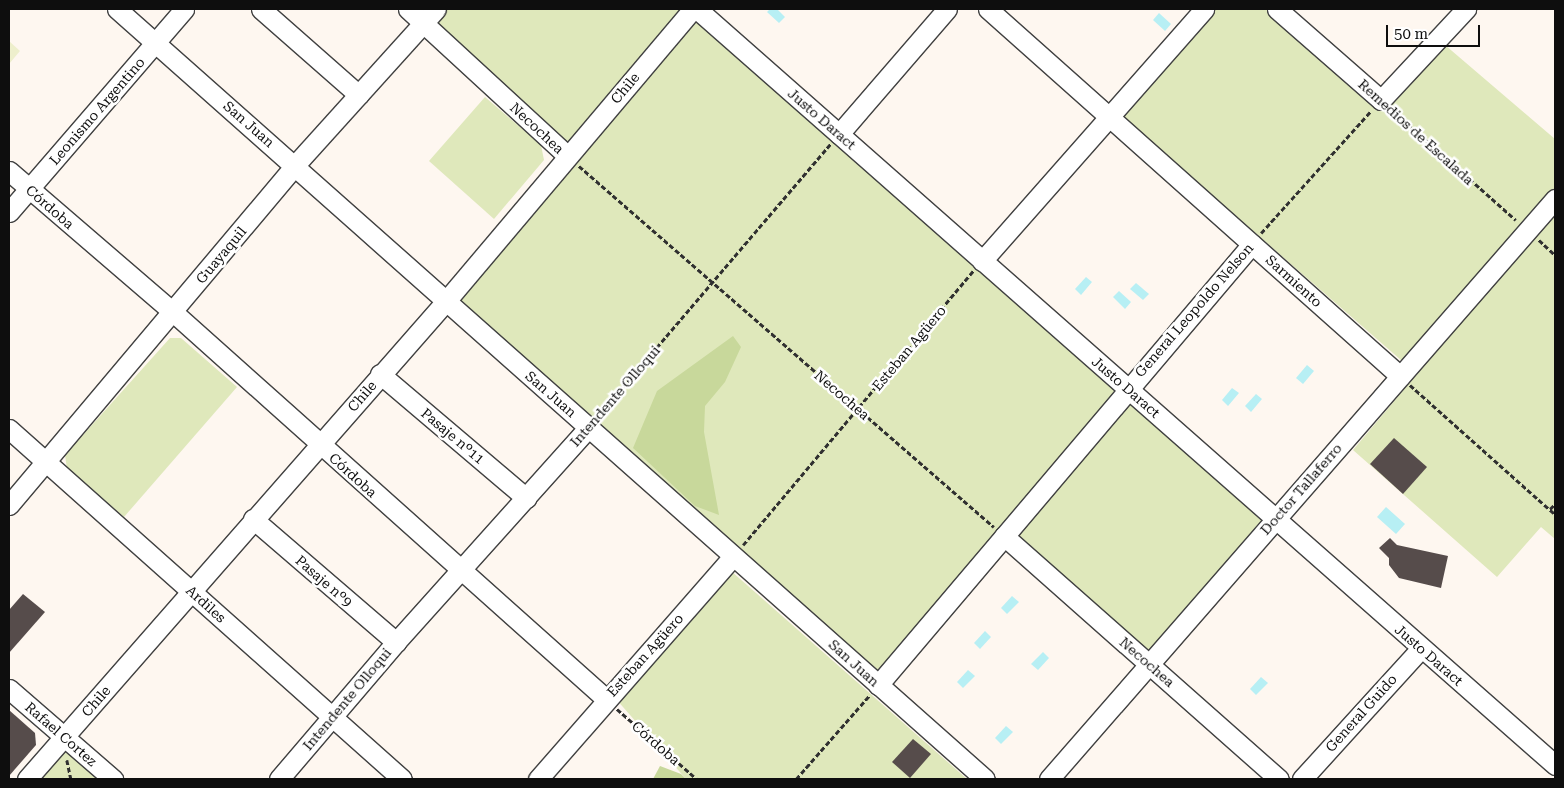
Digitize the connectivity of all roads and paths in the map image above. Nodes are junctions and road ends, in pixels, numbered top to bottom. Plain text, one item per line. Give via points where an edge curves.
1 (117, 9) edge
2 (184, 9) edge
3 (261, 9) edge
4 (408, 9) edge
5 (436, 9) edge
6 (693, 9) edge
7 (697, 9) edge
8 (947, 9) edge
9 (988, 9) edge
10 (1204, 9) edge
11 (1277, 9) edge
12 (1466, 9) edge
13 (424, 23) junction
14 (155, 42) junction
15 (359, 95) junction
16 (1380, 100) junction
17 (1109, 116) junction
18 (839, 134) junction
19 (568, 156) junction
20 (295, 165) junction
21 (9, 171) edge
22 (29, 189) junction
23 (1555, 199) edge
24 (9, 212) edge
25 (1528, 231) junction
26 (1252, 244) junction
27 (1555, 255) edge
28 (982, 260) junction
29 (712, 282) junction
30 (446, 301) junction
31 (173, 312) junction
32 (380, 374) junction
33 (1400, 376) junction
34 (1128, 388) junction
35 (857, 409) junction
36 (589, 427) junction
37 (9, 429) edge
38 (319, 445) junction
39 (46, 461) junction
40 (526, 498) junction
41 (1555, 504) edge
42 (9, 505) edge
43 (1550, 509) junction
44 (1555, 514) edge
45 (253, 519) junction
46 (1275, 519) junction
47 (1004, 536) junction
48 (733, 556) junction
49 (460, 570) junction
50 (192, 591) junction
51 (396, 642) junction
52 (1421, 648) junction
53 (1149, 664) junction
54 (878, 685) junction
55 (9, 688) edge
56 (606, 699) junction
57 (333, 717) junction
58 (64, 744) junction
59 (1555, 765) edge
60 (27, 779) edge
61 (71, 779) edge
62 (113, 779) edge
63 (279, 779) edge
64 (402, 779) edge
65 (538, 779) edge
66 (697, 779) edge
67 (796, 779) edge
68 (985, 779) edge
69 (1049, 779) edge
70 (1279, 779) edge
71 (1302, 779) edge

1 - 14 street, San Juan
2 - 14 street, Leonismo Argentino
3 - 15 street
4 - 13 street, Necochea
5 - 13 street, Guayaquil
6 - 19 street, Chile
7 - 18 street, Justo Daract
8 - 18 street
9 - 17 street, Sarmiento
10 - 17 street
11 - 16 street, Remedios de Escalada
12 - 16 street
13 - 15 street, Guayaquil
13 - 19 street, Necochea
14 - 20 street, San Juan
14 - 22 street, Leonismo Argentino
15 - 20 street, Guayaquil
16 - 25 path, Remedios de Escalada
16 - 26 path, General Leopoldo Nelson
17 - 26 street, Sarmiento
17 - 28 street
18 - 28 street, Justo Daract
18 - 29 path, Intendente Olloqui
19 - 29 path, Necochea
19 - 30 street, Chile
20 - 30 street, San Juan
20 - 31 street, Guayaquil
21 - 22 street, Córdoba
22 - 24 street, Leonismo Argentino
22 - 31 street, Córdoba
23 - 25 street, Doctor Tallaferro
25 - 27 path, Remedios de Escalada
25 - 33 street, Doctor Tallaferro
26 - 33 street, Sarmiento
26 - 34 street, General Leopoldo Nelson
28 - 34 street, Justo Daract
28 - 35 path, Esteban Agüero
29 - 35 path, Necochea
29 - 36 path, Intendente Olloqui
30 - 32 street, Chile
30 - 36 street, San Juan
31 - 38 street, Córdoba
31 - 39 street, Guayaquil
32 - 38 street, Chile
32 - 40 street, Pasaje nº11
33 - 43 path
33 - 46 street, Doctor Tallaferro
34 - 46 street, Justo Daract
34 - 47 street, General Leopoldo Nelson
35 - 47 path, Necochea
35 - 48 path, Esteban Agüero
36 - 40 street, Intendente Olloqui
36 - 48 street, San Juan
37 - 39 street, Ardiles
38 - 45 street, Chile
38 - 49 street, Córdoba
39 - 42 street, Guayaquil
39 - 50 street, Ardiles
40 - 49 street, Intendente Olloqui
41 - 43 path
43 - 44 path
45 - 50 street, Chile
45 - 51 street, Pasaje nº9
46 - 52 street, Justo Daract
46 - 53 street, Doctor Tallaferro
47 - 53 street, Necochea
47 - 54 street, General Leopoldo Nelson
48 - 54 street, San Juan
48 - 56 street, Esteban Agüero
49 - 51 street, Intendente Olloqui
49 - 56 street, Córdoba
50 - 57 street, Ardiles
50 - 58 street, Chile
51 - 57 street, Intendente Olloqui
52 - 59 street, Justo Daract
52 - 71 street, General Guido
53 - 69 street, Doctor Tallaferro
53 - 70 street, Necochea
54 - 67 path
54 - 68 street, San Juan
55 - 58 street, Rafael Cortez
56 - 65 street, Esteban Agüero
56 - 66 path, Córdoba
57 - 63 street, Intendente Olloqui
57 - 64 street, Ardiles
58 - 60 street, Chile
58 - 61 path
58 - 62 street, Rafael Cortez

